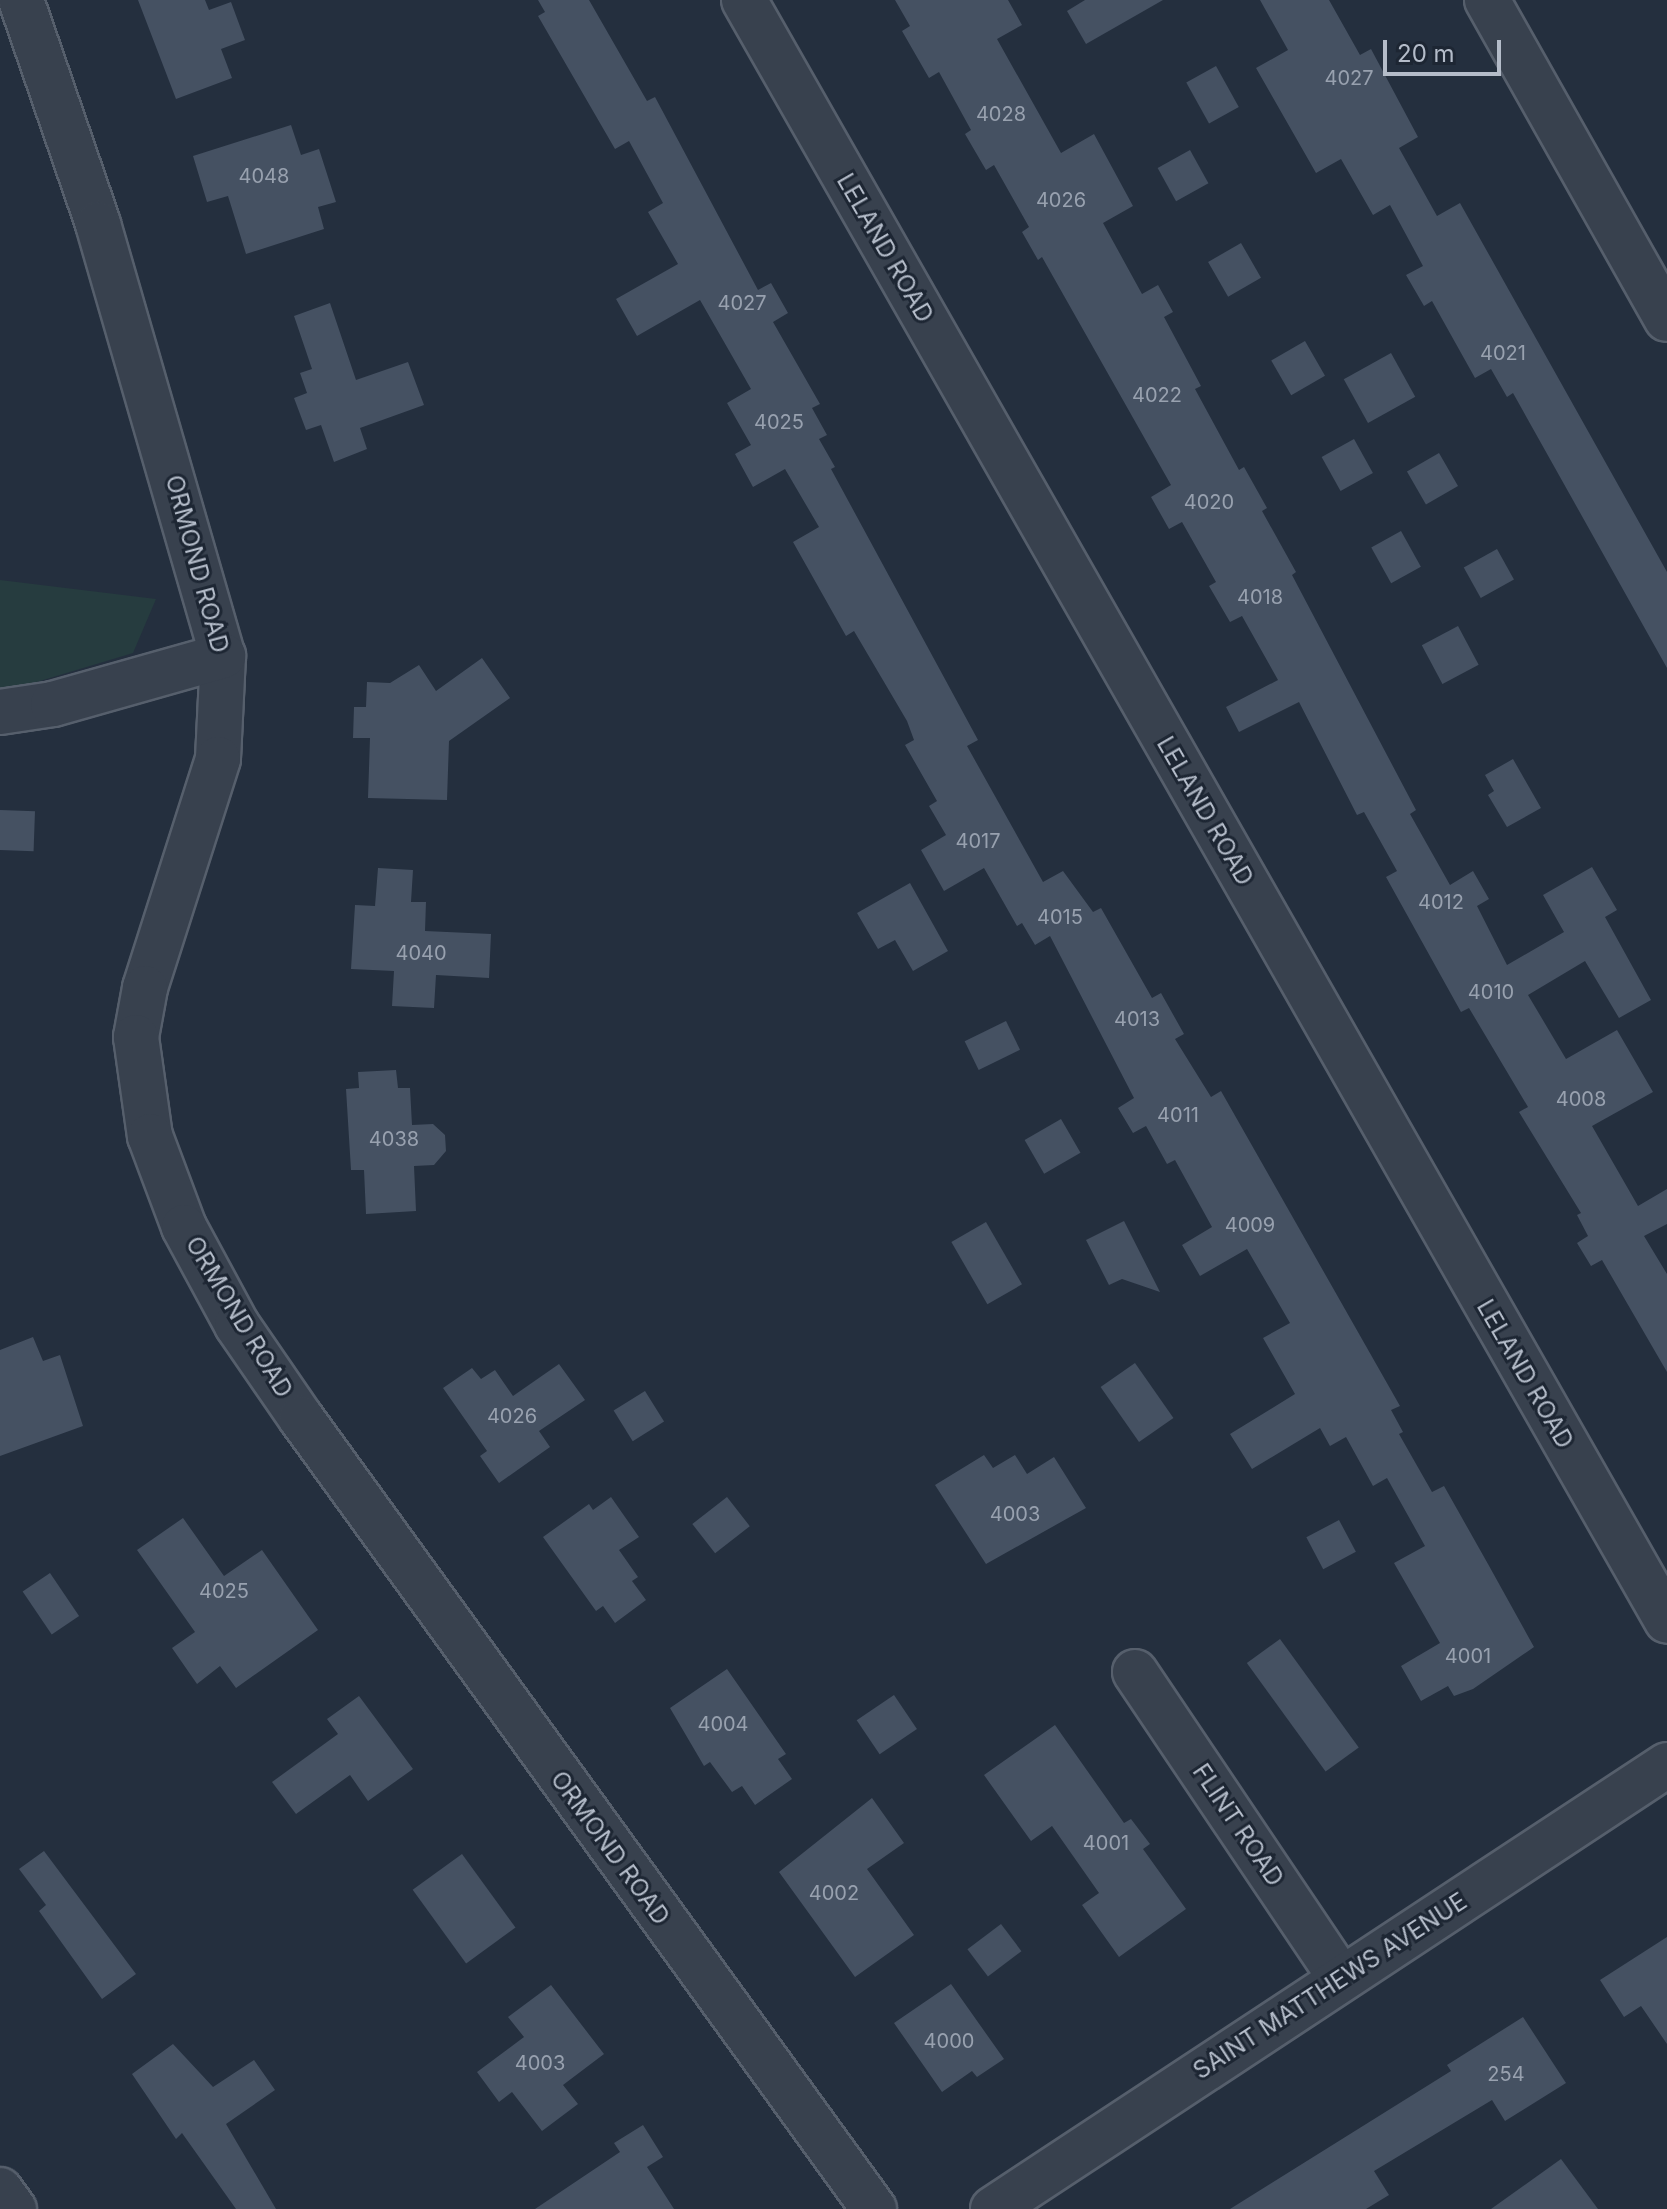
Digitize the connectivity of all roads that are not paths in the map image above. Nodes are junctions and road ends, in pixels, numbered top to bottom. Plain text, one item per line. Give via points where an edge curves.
1 (21, 0) edge
2 (744, 0) edge
3 (1487, 0) edge
4 (1667, 319) edge
5 (223, 656) junction
6 (0, 712) edge
7 (1667, 1621) edge
8 (1135, 1672) dead end
9 (1667, 1765) edge
10 (1341, 1978) junction
11 (0, 2190) edge
12 (14, 2209) edge
13 (874, 2209) edge
14 (993, 2209) edge

1 - 5 street, ORMOND ROAD via 98,224
2 - 7 street, LELAND ROAD
3 - 4 street
5 - 6 street via 53,704
5 - 13 street, ORMOND ROAD via 218,759 145,988 136,1037 150,1136 184,1227 237,1325 301,1418
8 - 10 street, FLINT ROAD
9 - 10 street, SAINT MATTHEWS AVENUE
10 - 14 street, SAINT MATTHEWS AVENUE
11 - 12 street

